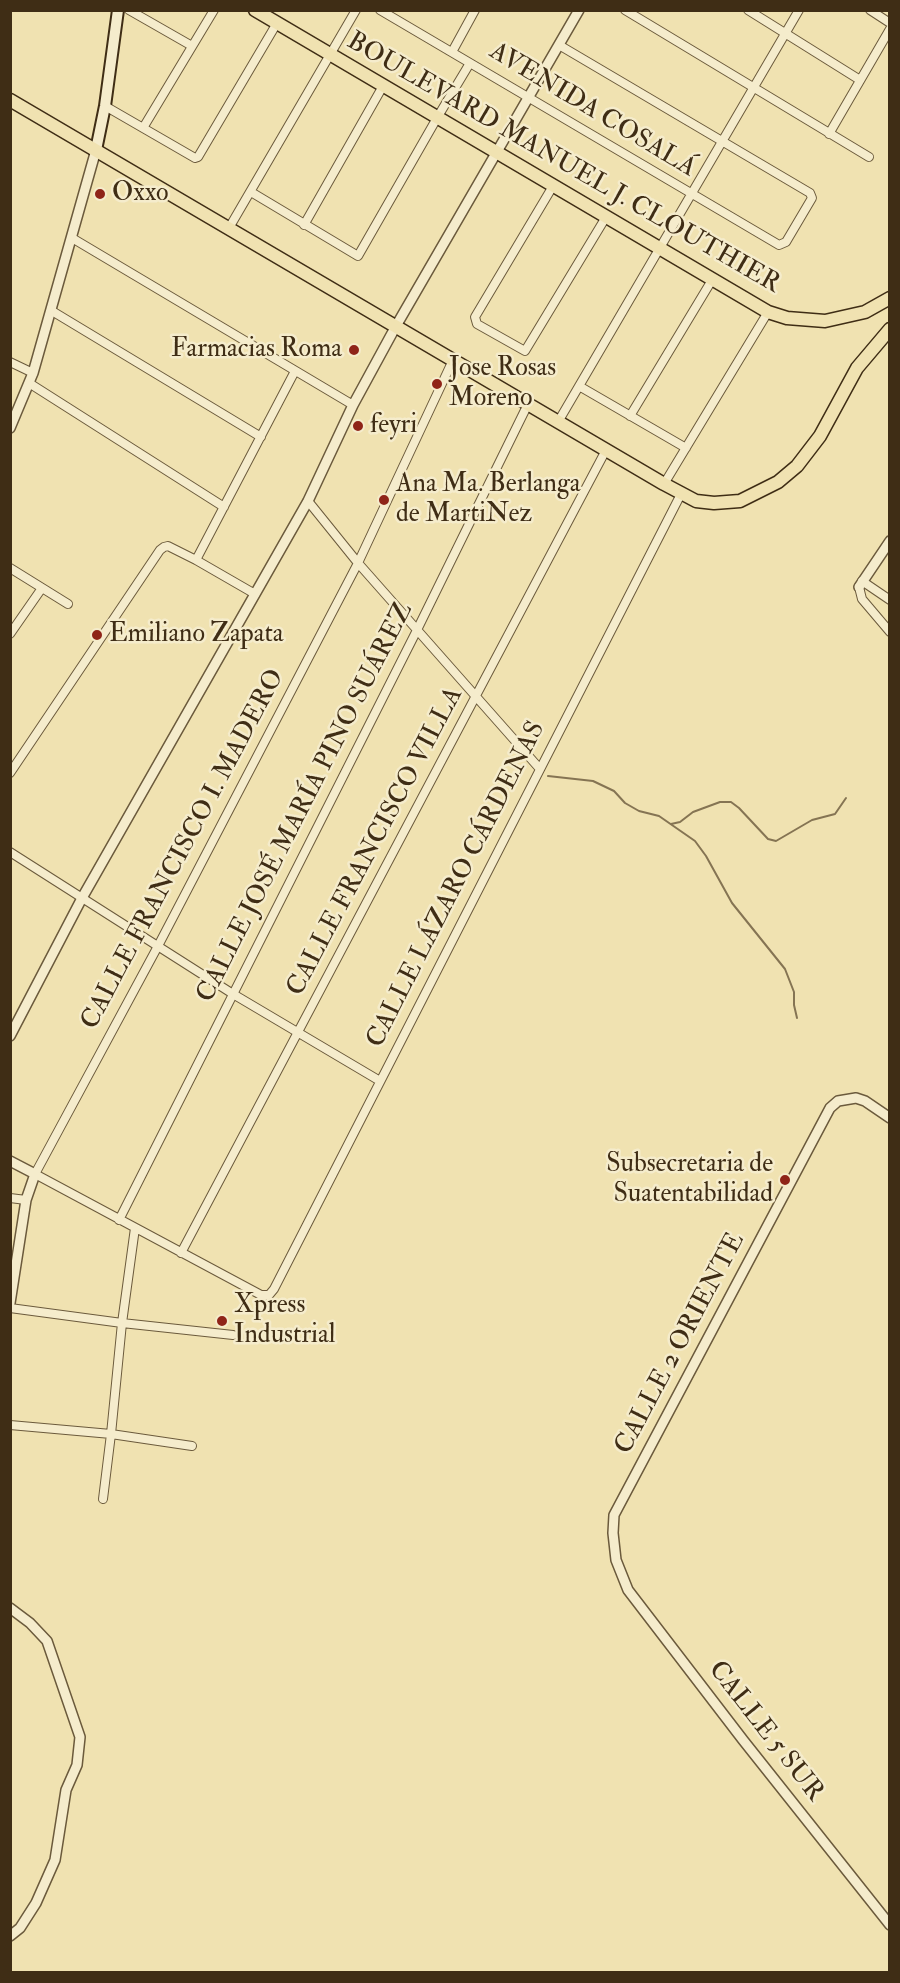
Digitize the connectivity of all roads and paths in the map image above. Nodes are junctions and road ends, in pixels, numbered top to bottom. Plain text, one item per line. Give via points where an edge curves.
1 (118, 10) edge
2 (129, 10) edge
3 (214, 10) edge
4 (255, 10) edge
5 (356, 10) edge
6 (380, 10) edge
7 (475, 10) edge
8 (579, 10) edge
9 (625, 10) edge
10 (748, 10) edge
11 (799, 10) edge
12 (870, 10) edge
13 (277, 23) junction
14 (890, 23) edge
15 (890, 29) edge
16 (786, 33) junction
17 (559, 45) junction
18 (192, 46) junction
19 (452, 52) junction
20 (330, 55) junction
21 (470, 63) junction
22 (860, 80) junction
23 (383, 86) junction
24 (753, 87) junction
25 (528, 97) junction
26 (10, 100) edge
27 (105, 106) junction
28 (436, 118) junction
29 (142, 128) junction
30 (829, 134) junction
31 (722, 141) junction
32 (96, 150) junction
33 (496, 152) junction
34 (869, 157) dead end
35 (553, 186) junction
36 (251, 192) junction
37 (691, 194) junction
38 (606, 217) junction
39 (304, 225) junction
40 (229, 228) junction
41 (72, 238) junction
42 (659, 248) junction
43 (712, 280) junction
44 (890, 298) edge
45 (52, 311) junction
46 (768, 312) junction
47 (396, 326) junction
48 (890, 329) edge
49 (453, 360) junction
50 (10, 362) edge
51 (295, 371) junction
52 (33, 374) junction
53 (30, 384) junction
54 (579, 386) junction
55 (528, 404) junction
56 (353, 405) junction
57 (630, 416) junction
58 (558, 422) junction
59 (10, 428) edge
60 (261, 437) junction
61 (686, 448) junction
62 (606, 450) junction
63 (664, 484) junction
64 (681, 494) junction
65 (308, 501) junction
66 (224, 507) junction
67 (890, 541) edge
68 (196, 560) junction
69 (358, 563) junction
70 (10, 568) edge
71 (861, 584) junction
72 (42, 588) junction
73 (255, 594) junction
74 (890, 600) edge
75 (68, 604) dead end
76 (417, 630) junction
77 (890, 632) edge
78 (10, 634) edge
79 (476, 698) junction
80 (540, 769) junction
81 (10, 773) edge
82 (10, 852) edge
83 (82, 898) junction
84 (158, 946) junction
85 (233, 994) junction
86 (299, 1033) junction
87 (10, 1036) edge
88 (380, 1081) junction
89 (890, 1118) edge
90 (10, 1161) edge
91 (35, 1174) junction
92 (10, 1198) edge
93 (26, 1200) junction
94 (119, 1220) junction
95 (135, 1228) junction
96 (181, 1253) junction
97 (10, 1303) edge
98 (10, 1308) edge
99 (122, 1323) junction
100 (232, 1335) dead end
101 (10, 1425) edge
102 (111, 1434) junction
103 (192, 1446) dead end
104 (103, 1499) dead end
105 (616, 1560) joint
106 (10, 1608) edge
107 (890, 1925) edge
108 (10, 1936) edge

1 - 27 main road
2 - 18 street
3 - 18 street
4 - 13 main road, BOULEVARD MANUEL J. CLOUTHIER
5 - 20 street
6 - 19 street, AVENIDA COSALÁ
7 - 19 street
8 - 17 street
9 - 24 street
10 - 16 street
11 - 16 street
12 - 14 street
13 - 20 main road, BOULEVARD MANUEL J. CLOUTHIER
13 - 29 street via 198,157
15 - 22 street
16 - 22 street
16 - 24 street
17 - 25 street
17 - 31 street
18 - 29 street
19 - 21 street, AVENIDA COSALÁ
20 - 23 main road, BOULEVARD MANUEL J. CLOUTHIER
20 - 36 street
21 - 25 street, AVENIDA COSALÁ
21 - 28 street
22 - 30 street
23 - 28 main road, BOULEVARD MANUEL J. CLOUTHIER
23 - 39 street
24 - 30 street
24 - 31 street
25 - 33 street
25 - 37 street, AVENIDA COSALÁ
26 - 32 main road
27 - 29 street
27 - 32 main road
28 - 33 main road, BOULEVARD MANUEL J. CLOUTHIER
28 - 39 street via 358,256
30 - 34 street
31 - 37 street
31 - 37 street, AVENIDA COSALÁ via 812,196 783,245 779,245
32 - 40 main road
32 - 41 street
33 - 35 main road, BOULEVARD MANUEL J. CLOUTHIER
33 - 47 street
35 - 38 main road, BOULEVARD MANUEL J. CLOUTHIER
35 - 38 street via 475,317 475,321 525,351
36 - 39 street
36 - 40 street
37 - 42 street
38 - 42 main road, BOULEVARD MANUEL J. CLOUTHIER
40 - 47 main road
41 - 45 street
41 - 51 street
42 - 43 main road, BOULEVARD MANUEL J. CLOUTHIER
42 - 54 street
43 - 46 main road, BOULEVARD MANUEL J. CLOUTHIER
43 - 57 street
44 - 46 main road, BOULEVARD MANUEL J. CLOUTHIER via 865,312 825,321
45 - 52 street
45 - 60 street
46 - 61 street
47 - 49 main road
47 - 56 street
48 - 64 main road via 857,368 809,452 778,482 733,502 696,501
49 - 55 main road
49 - 69 street, CALLE FRANCISCO I. MADERO
50 - 52 street
51 - 56 street
51 - 60 street
52 - 53 street
53 - 59 street
53 - 66 street
54 - 57 street
54 - 58 street
55 - 58 main road
55 - 76 street, CALLE JOSÉ MARÍA PINO SUÁREZ
56 - 65 street
57 - 61 street
58 - 62 main road
60 - 66 street
61 - 63 street
62 - 63 main road
62 - 79 street, CALLE FRANCISCO VILLA
63 - 64 main road
64 - 80 street, CALLE LÁZARO CÁRDENAS
65 - 69 street
65 - 73 street
66 - 68 street
67 - 71 street
68 - 73 street
68 - 81 street via 168,546 160,550
69 - 76 street
69 - 84 street, CALLE FRANCISCO I. MADERO
70 - 72 street
71 - 74 street
71 - 77 street via 862,599
72 - 75 street
72 - 78 street
73 - 83 street
76 - 79 street
76 - 85 street, CALLE JOSÉ MARÍA PINO SUÁREZ
79 - 80 street
79 - 86 street, CALLE FRANCISCO VILLA
80 - 88 street, CALLE LÁZARO CÁRDENAS
82 - 83 street
83 - 84 street
83 - 87 street
84 - 85 street
84 - 91 street, CALLE FRANCISCO I. MADERO
85 - 86 street
85 - 94 street, CALLE JOSÉ MARÍA PINO SUÁREZ
86 - 88 street
86 - 96 street, CALLE FRANCISCO VILLA
88 - 96 street, CALLE LÁZARO CÁRDENAS via 268,1295 261,1295
89 - 105 street, CALLE 2 ORIENTE via 865,1101 848,1098 830,1108 614,1515
90 - 91 street
91 - 93 street, CALLE FRANCISCO I. MADERO
91 - 94 street
92 - 93 street
93 - 97 street, CALLE FRANCISCO I. MADERO
94 - 95 street
95 - 96 street
95 - 99 street
98 - 99 street
99 - 100 street
99 - 102 street
101 - 102 street
102 - 103 street
102 - 104 street
105 - 107 street, CALLE 5 SUR via 628,1590
106 - 108 street via 47,1641 80,1737 77,1765 66,1790 55,1860 36,1904

